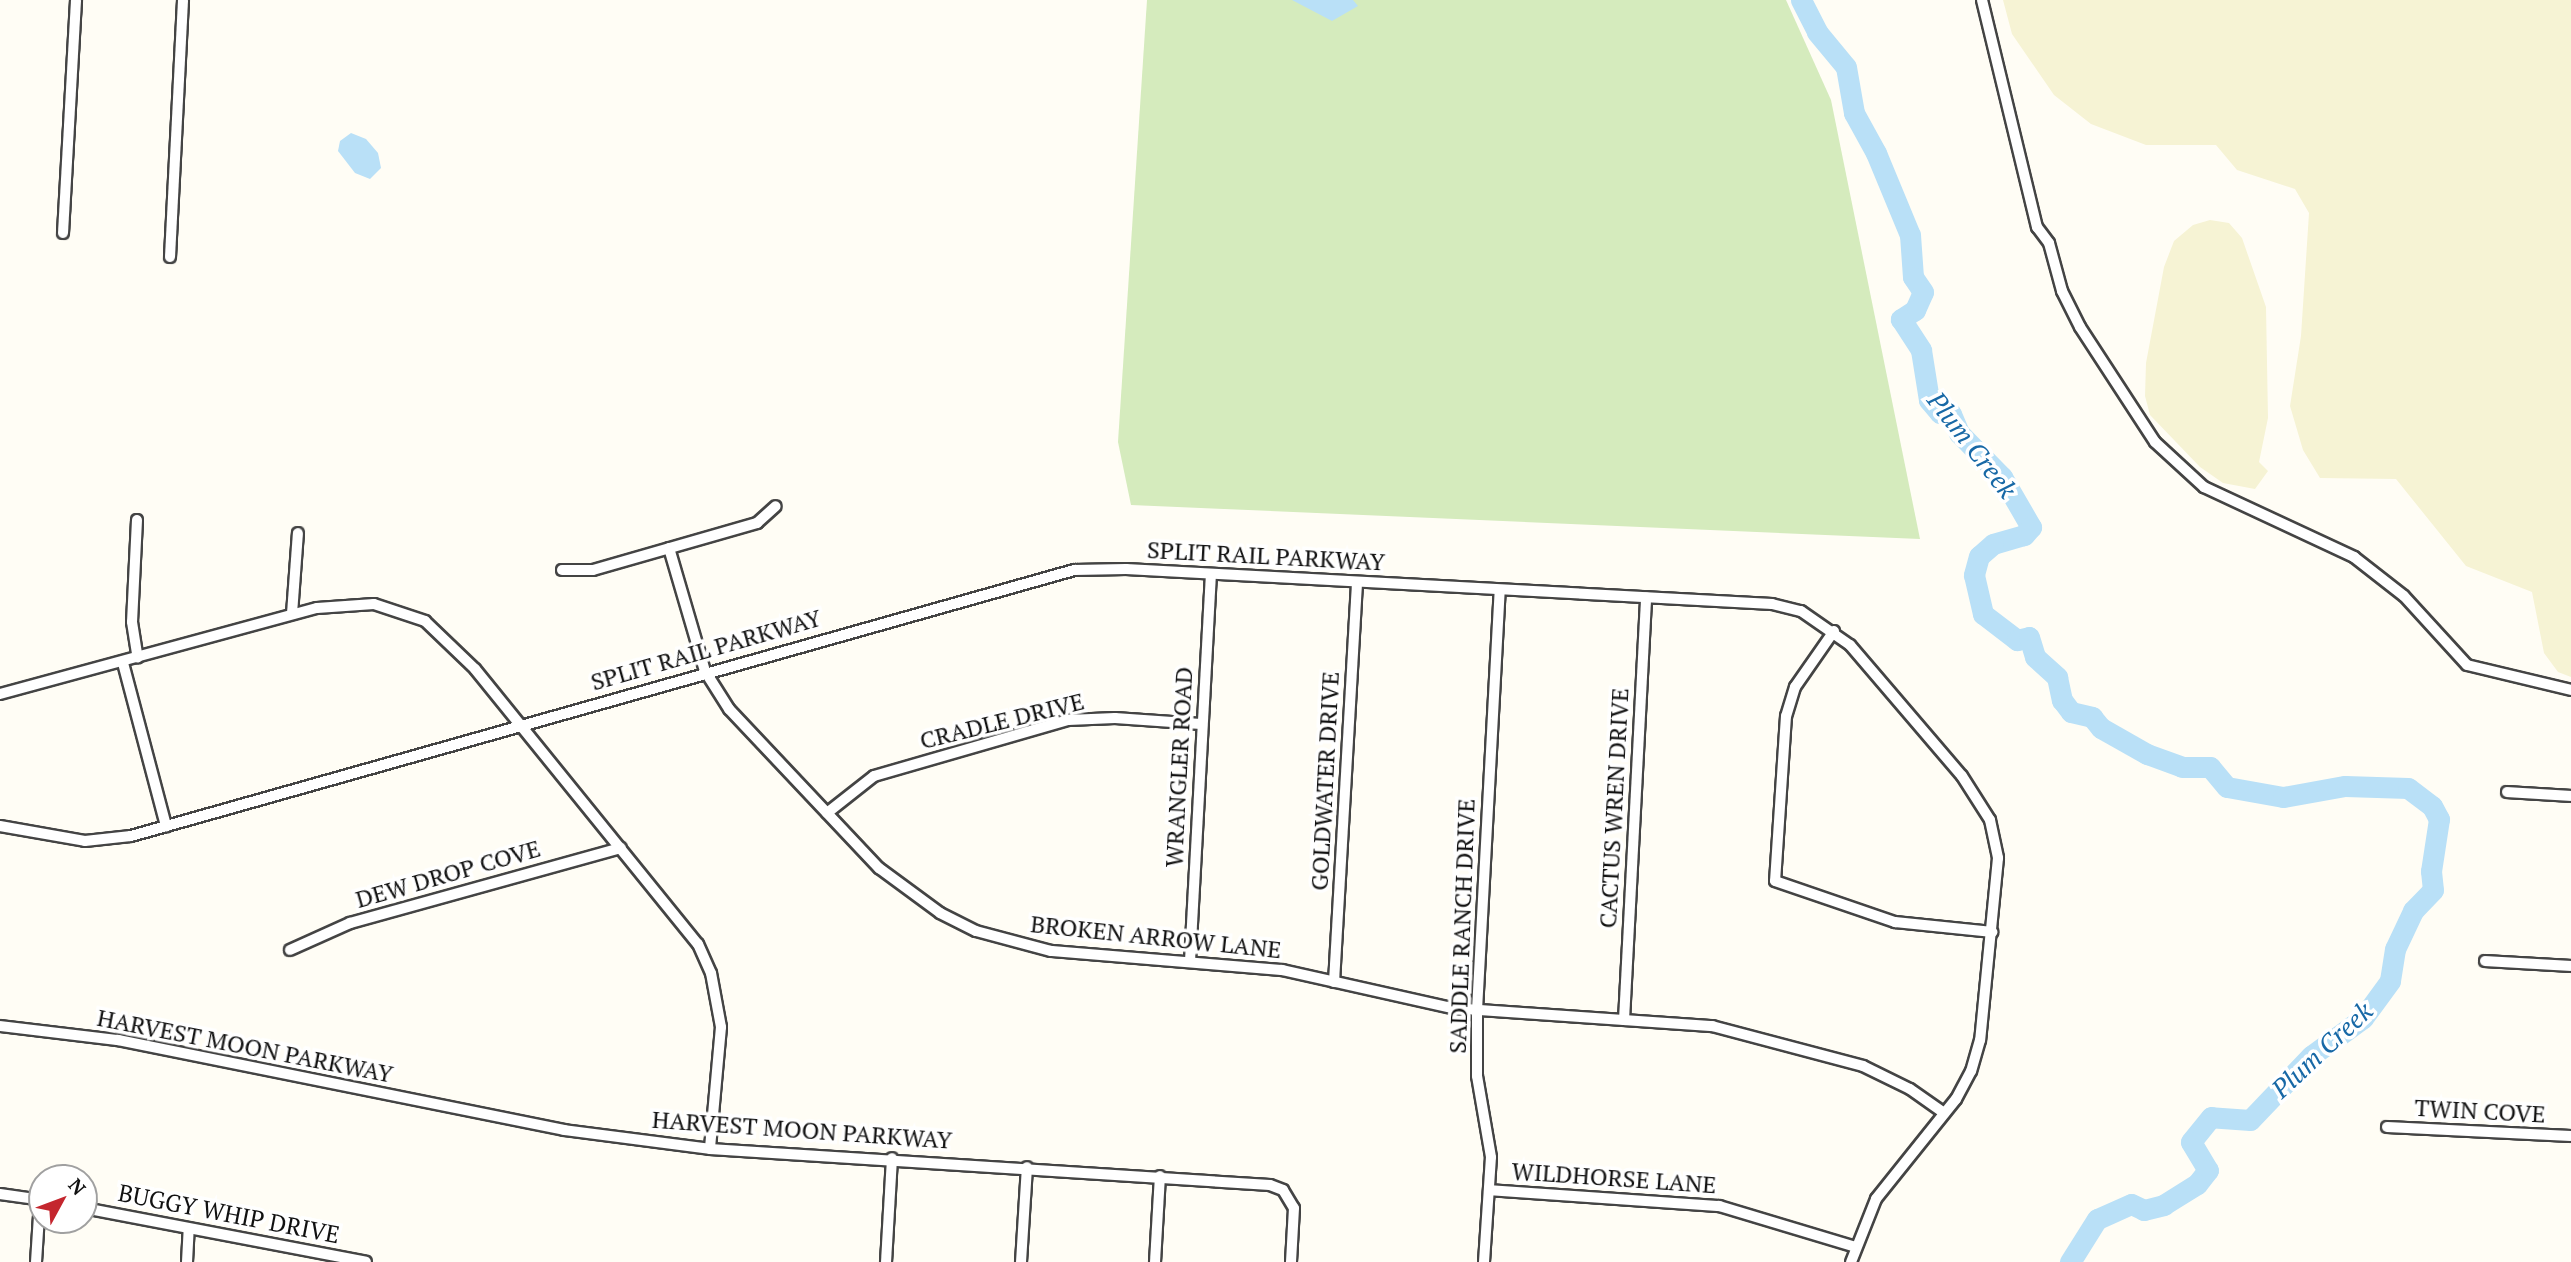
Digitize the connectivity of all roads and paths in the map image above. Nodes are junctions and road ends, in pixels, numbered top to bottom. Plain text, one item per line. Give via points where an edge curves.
1 (76, 0) edge
2 (183, 0) edge
3 (1982, 0) edge
4 (64, 233) dead end
5 (170, 257) dead end
6 (776, 506) dead end
7 (138, 520) dead end
8 (298, 533) dead end
9 (669, 548) junction
10 (562, 570) dead end
11 (1211, 576) junction
12 (1357, 583) junction
13 (1500, 590) junction
14 (1646, 598) junction
15 (292, 614) junction
16 (1834, 631) junction
17 (138, 658) junction
18 (123, 663) junction
19 (705, 671) junction
20 (2571, 690) edge
21 (0, 694) edge
22 (1201, 724) junction
23 (521, 725) junction
24 (2507, 792) dead end
25 (2571, 796) edge
26 (827, 813) junction
27 (0, 826) edge
28 (166, 826) junction
29 (621, 848) junction
30 (1992, 932) junction
31 (290, 950) dead end
32 (1190, 961) junction
33 (2485, 961) dead end
34 (2571, 966) edge
35 (1334, 982) junction
36 (1477, 1010) junction
37 (1624, 1020) junction
38 (0, 1026) edge
39 (1944, 1113) junction
40 (2387, 1127) dead end
41 (2571, 1136) edge
42 (710, 1149) junction
43 (892, 1158) junction
44 (1027, 1167) junction
45 (1160, 1176) junction
46 (1489, 1190) junction
47 (0, 1194) edge
48 (28, 1198) edge
49 (98, 1211) edge
50 (189, 1229) junction
51 (38, 1234) edge
52 (1856, 1247) junction
53 (338, 1259) edge
54 (36, 1262) edge
55 (187, 1262) edge
56 (366, 1262) edge
57 (886, 1262) edge
58 (1021, 1262) edge
59 (1155, 1262) edge
60 (1291, 1262) edge
61 (1484, 1262) edge
62 (1851, 1262) edge

1 - 4 street
2 - 5 street
3 - 20 street via 2036,227 2049,243 2062,291 2080,327 2155,442 2204,487 2354,557 2404,596 2467,665
6 - 9 street via 757,523
7 - 17 street via 132,622
8 - 15 street
9 - 10 street via 593,570
9 - 19 street, BROKEN ARROW LANE
11 - 12 street, SPLIT RAIL PARKWAY
11 - 19 street, SPLIT RAIL PARKWAY via 1074,570
11 - 22 street, WRANGLER ROAD
12 - 13 street, SPLIT RAIL PARKWAY
12 - 35 street, GOLDWATER DRIVE
13 - 14 street, SPLIT RAIL PARKWAY
13 - 36 street, SADDLE RANCH DRIVE
14 - 16 street, SPLIT RAIL PARKWAY via 1772,604 1801,611
14 - 37 street, CACTUS WREN DRIVE
15 - 17 street
15 - 23 street via 374,604 425,621 452,643
16 - 30 street, SPLIT RAIL PARKWAY via 1979,798 1990,820 1998,858
16 - 30 street via 1795,687 1786,716 1775,881 1895,922
17 - 18 street
18 - 21 street
18 - 28 street
19 - 23 street, SPLIT RAIL PARKWAY
19 - 26 street, BROKEN ARROW LANE via 729,709
22 - 26 street, CRADLE DRIVE via 1068,720 874,776
22 - 32 street, WRANGLER ROAD
23 - 28 street, SPLIT RAIL PARKWAY
23 - 29 street
24 - 25 street
26 - 32 street, BROKEN ARROW LANE via 909,893 976,931 1051,951
27 - 28 street, SPLIT RAIL PARKWAY via 85,841
29 - 31 street, DEW DROP COVE via 350,923
29 - 42 street via 698,944 712,973 721,1027
30 - 39 street, SPLIT RAIL PARKWAY via 1980,1040 1971,1071
32 - 35 street, BROKEN ARROW LANE via 1242,964
33 - 34 street
35 - 36 street, BROKEN ARROW LANE
36 - 37 street, BROKEN ARROW LANE
36 - 46 street, SADDLE RANCH DRIVE via 1478,1076 1490,1144
37 - 39 street, BROKEN ARROW LANE via 1712,1026 1863,1066 1910,1089
38 - 42 street, HARVEST MOON PARKWAY via 118,1040 564,1130
39 - 52 street, SPLIT RAIL PARKWAY via 1876,1199
40 - 41 street, TWIN COVE
42 - 43 street, HARVEST MOON PARKWAY
43 - 44 street, HARVEST MOON PARKWAY
43 - 57 street
44 - 45 street, HARVEST MOON PARKWAY
44 - 58 street
45 - 59 street
45 - 60 street, HARVEST MOON PARKWAY via 1270,1185 1283,1191 1294,1208
46 - 52 street, WILDHORSE LANE via 1719,1206
46 - 61 street, SADDLE RANCH DRIVE
47 - 48 street
49 - 50 street, BUGGY WHIP DRIVE
50 - 53 street, BUGGY WHIP DRIVE
50 - 55 street
51 - 54 street
52 - 62 street, SPLIT RAIL PARKWAY
53 - 56 street, BUGGY WHIP DRIVE

